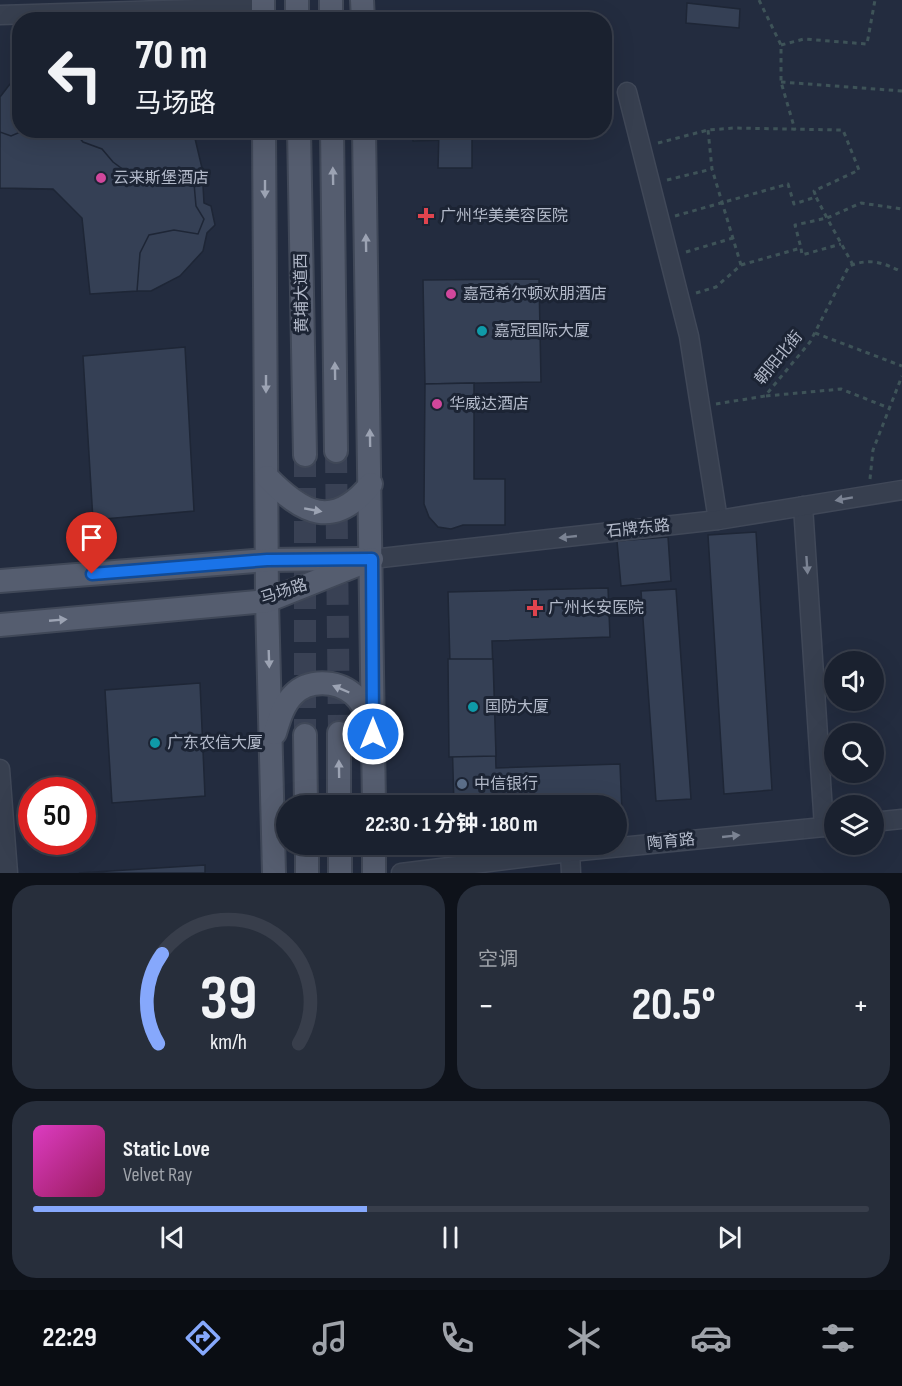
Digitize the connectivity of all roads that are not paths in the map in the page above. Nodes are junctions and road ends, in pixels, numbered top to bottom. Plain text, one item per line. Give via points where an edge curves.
1 (263, 9) edge
2 (132, 12) edge
3 (627, 92) dead end
4 (264, 138) edge
5 (299, 138) edge
6 (332, 138) edge
7 (364, 138) edge
8 (336, 451) tunnel mouth
9 (305, 455) tunnel mouth
10 (267, 477) junction
11 (370, 484) junction
12 (902, 490) edge
13 (803, 506) junction
14 (718, 520) junction
15 (372, 559) junction
16 (267, 560) junction
17 (0, 581) edge
18 (267, 601) junction
19 (0, 625) edge
20 (339, 733) tunnel mouth
21 (373, 734) junction
22 (305, 735) tunnel mouth
23 (271, 744) junction
24 (0, 769) edge
25 (306, 795) edge
26 (339, 795) edge
27 (374, 795) edge
28 (826, 795) edge
29 (902, 819) edge
30 (884, 821) edge
31 (824, 827) edge
32 (627, 846) edge
33 (307, 855) edge
34 (340, 855) edge
35 (374, 855) edge
36 (546, 855) edge
37 (570, 855) edge
38 (8, 873) edge
39 (274, 873) edge
40 (307, 873) edge
41 (340, 873) edge
42 (374, 873) edge
43 (401, 873) edge
44 (571, 873) edge

1 - 2 street
3 - 14 street via 680,299
4 -> 10 main road
5 - 9 main road, 黄埔大道西
8 -> 6 main road, 黄埔大道西
11 -> 7 main road
10 -> 11 main road via 299,507 327,512 347,507
10 - 16 main road
11 - 15 main road
12 -> 13 street, 石牌东路
13 - 14 street, 石牌东路
13 -> 28 street
14 -> 15 street, 石牌东路
15 - 16 main road, 马场路
15 - 18 main road, 马场路
15 - 21 main road
16 - 17 main road, 马场路
16 - 18 main road
19 -> 18 main road, 马场路
18 -> 23 main road
26 -> 20 main road
21 -> 23 main road via 365,710 354,694 340,686 322,683 303,687 292,696
21 - 27 main road
22 - 25 main road
23 - 39 main road
24 - 38 street
29 - 30 street
32 -> 31 street, 陶育路
33 - 40 main road
34 - 41 main road
35 - 42 main road
36 - 43 street, 陶育路
37 - 44 street

